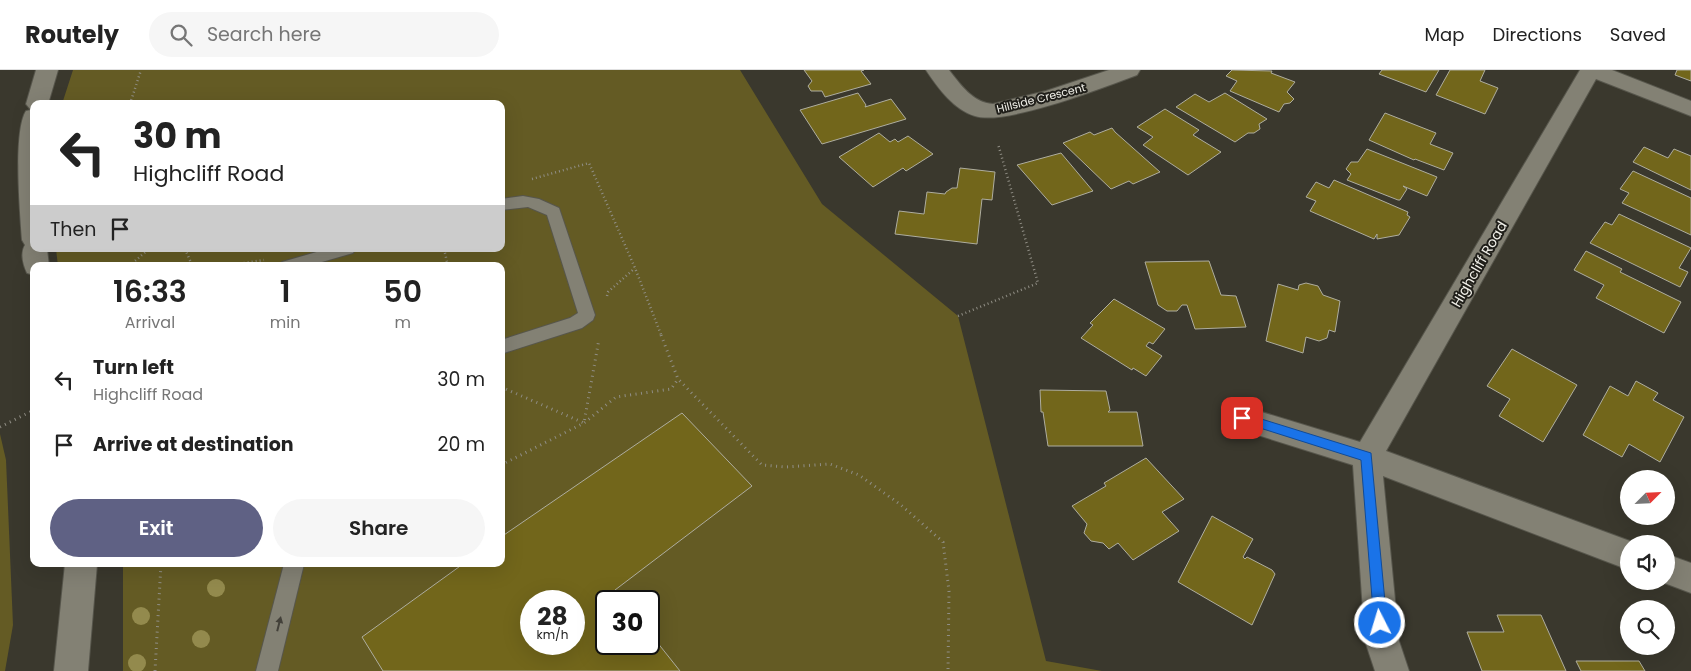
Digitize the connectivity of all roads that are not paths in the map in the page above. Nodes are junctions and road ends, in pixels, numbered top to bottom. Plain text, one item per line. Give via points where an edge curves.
1 (47, 70) edge
2 (937, 70) edge
3 (1129, 70) edge
4 (1591, 70) edge
5 (38, 100) edge
6 (1691, 110) edge
7 (505, 204) edge
8 (337, 252) edge
9 (302, 262) edge
10 (505, 346) edge
11 (1242, 418) dead end
12 (1367, 457) junction
13 (1620, 552) edge
14 (81, 567) edge
15 (293, 567) edge
16 (1675, 572) edge
17 (1691, 578) edge
18 (71, 671) edge
19 (267, 671) edge
20 (1392, 671) edge

1 - 5 street
2 - 3 street, Hillside Crescent via 965,103 984,112 1094,84
4 - 6 street
4 - 12 street, Highcliff Road
7 - 10 lane via 522,199 554,212 587,315 576,323
8 - 9 lane
11 - 12 street
12 - 13 street
12 - 20 street via 1382,641
14 - 18 street
19 -> 15 lane
16 - 17 street

